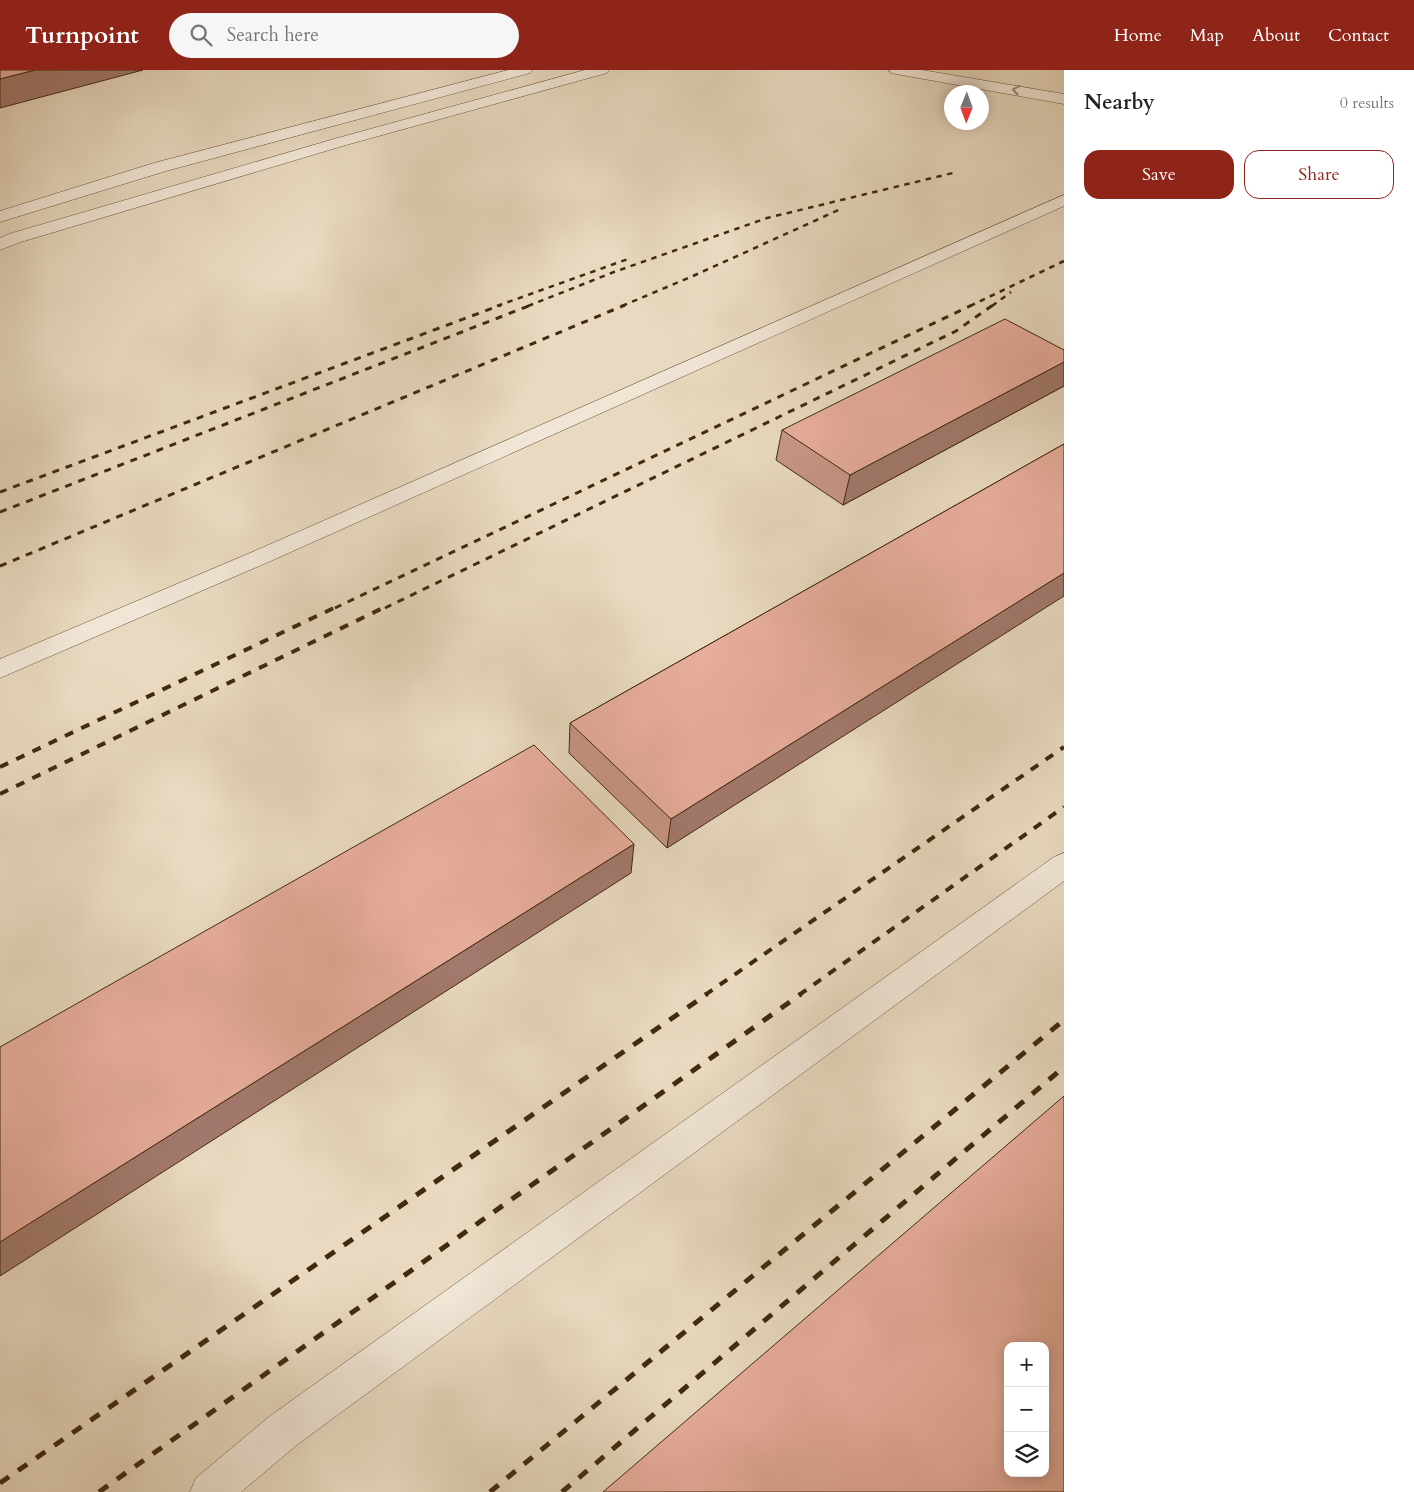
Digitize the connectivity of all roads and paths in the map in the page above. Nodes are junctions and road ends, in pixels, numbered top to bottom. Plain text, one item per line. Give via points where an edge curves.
1 (525, 70) edge
2 (602, 70) edge
3 (896, 70) edge
4 (1064, 99) edge
5 (1064, 200) edge
6 (0, 217) edge
7 (0, 245) edge
8 (0, 669) edge
9 (1064, 866) edge
10 (210, 1492) edge

1 - 6 street via 160,167
2 - 7 street via 340,142
4 -> 3 street
5 - 8 street via 265,555
9 - 10 street via 284,1430

